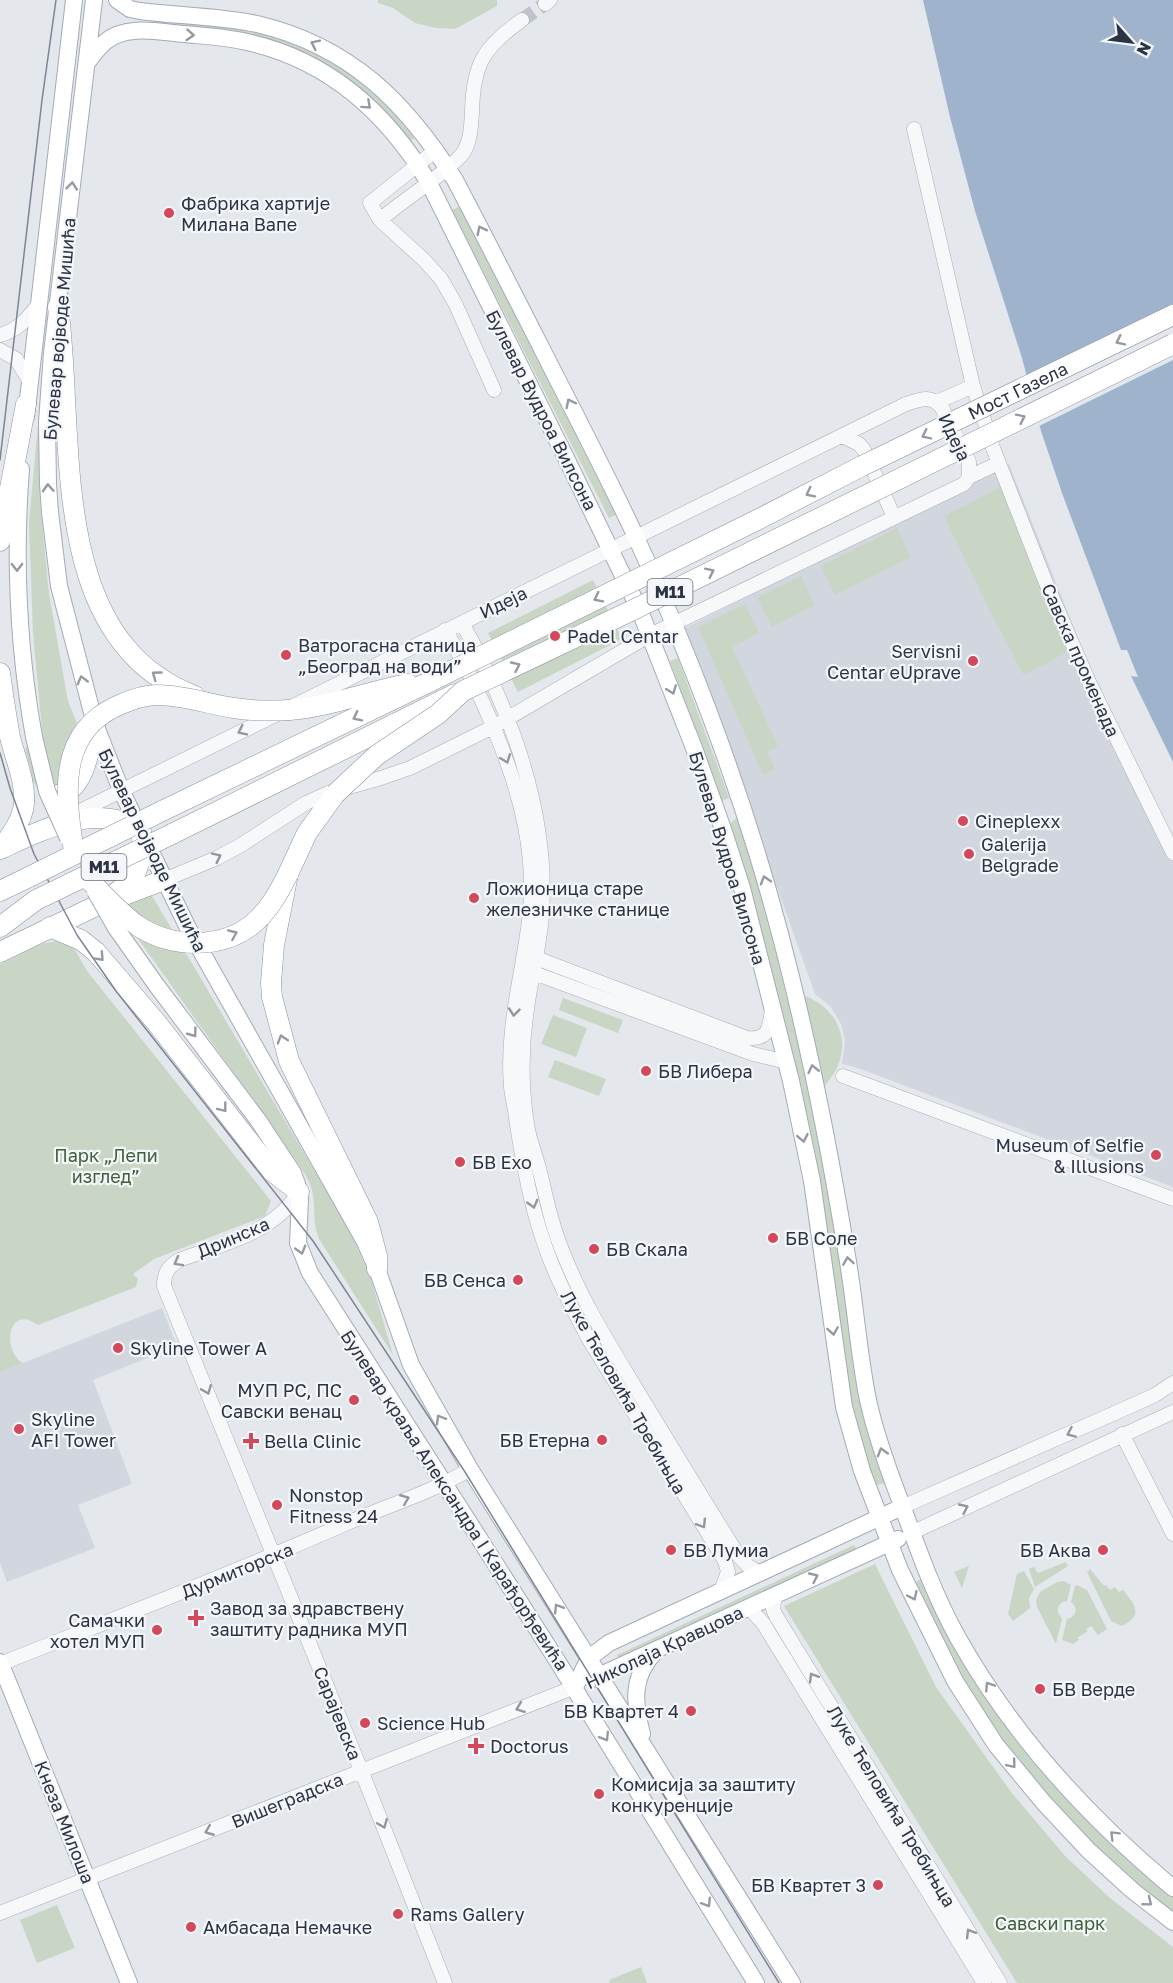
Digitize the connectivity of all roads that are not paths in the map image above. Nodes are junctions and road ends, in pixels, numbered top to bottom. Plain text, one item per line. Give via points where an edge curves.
1 (74, 0) edge
2 (94, 0) edge
3 (117, 0) edge
4 (522, 20) tunnel mouth
5 (87, 63) junction
6 (914, 129) dead end
7 (436, 150) junction
8 (418, 165) junction
9 (448, 168) junction
10 (429, 183) junction
11 (380, 220) junction
12 (38, 305) junction
13 (58, 307) junction
14 (1173, 315) edge
15 (0, 335) edge
16 (1173, 344) edge
17 (0, 350) edge
18 (29, 380) junction
19 (973, 386) junction
20 (494, 390) dead end
21 (937, 402) junction
22 (27, 404) junction
23 (842, 436) junction
24 (999, 463) junction
25 (969, 477) junction
26 (894, 517) junction
27 (636, 536) junction
28 (0, 540) edge
29 (611, 549) junction
30 (462, 622) junction
31 (674, 624) junction
32 (445, 630) junction
33 (650, 635) junction
34 (0, 673) edge
35 (429, 682) junction
36 (463, 691) junction
37 (208, 701) junction
38 (507, 720) junction
39 (95, 724) junction
40 (493, 727) junction
41 (22, 784) junction
42 (121, 790) junction
43 (43, 830) junction
44 (141, 831) junction
45 (1, 849) edge
46 (74, 851) junction
47 (1173, 853) edge
48 (288, 874) junction
49 (29, 877) junction
50 (164, 880) junction
51 (91, 882) junction
52 (0, 885) edge
53 (0, 891) edge
54 (36, 900) junction
55 (98, 904) junction
56 (0, 917) edge
57 (0, 927) edge
58 (50, 927) junction
59 (0, 951) edge
60 (529, 963) junction
61 (772, 1004) junction
62 (787, 1062) junction
63 (843, 1076) dead end
64 (299, 1192) junction
65 (1173, 1199) edge
66 (377, 1269) junction
67 (164, 1277) joint
68 (1173, 1383) edge
69 (1173, 1412) edge
70 (1122, 1434) junction
71 (470, 1469) junction
72 (443, 1484) junction
73 (902, 1507) junction
74 (880, 1518) junction
75 (911, 1533) junction
76 (1173, 1534) edge
77 (890, 1543) junction
78 (274, 1555) junction
79 (760, 1573) junction
80 (721, 1591) junction
81 (775, 1595) junction
82 (747, 1608) junction
83 (662, 1647) junction
84 (589, 1658) junction
85 (0, 1663) edge
86 (600, 1676) junction
87 (574, 1687) junction
88 (649, 1755) junction
89 (361, 1770) junction
90 (88, 1878) junction
91 (1173, 1888) edge
92 (0, 1913) edge
93 (1173, 1923) edge
94 (129, 1983) edge
95 (445, 1983) edge
96 (756, 1983) edge
97 (792, 1983) edge
98 (984, 1983) edge
99 (1000, 1983) edge

1 - 12 main road, Булевар војводе Мишића
2 - 5 main road, Булевар војводе Мишића
7 -> 3 main road, Булевар Вудроа Вилсона via 382,88 338,56 300,37 246,22 132,10
4 - 9 street via 504,32 480,65 473,82 469,140 461,156
5 -> 8 main road, Булевар Вудроа Вилсона via 105,42 132,31 212,36 270,48 307,63 353,92 386,122
13 -> 5 main road, Булевар војводе Мишића
6 - 19 street, Савска променада
7 - 8 street
7 - 9 main road, Булевар Вудроа Вилсона
8 - 10 main road, Булевар Вудроа Вилсона
8 - 11 street via 370,203
9 - 10 street
27 -> 9 main road, Булевар Вудроа Вилсона
10 - 11 street
10 - 29 main road, Булевар Вудроа Вилсона
11 - 20 street via 441,279
12 - 15 street via 20,326
12 - 18 main road, Булевар војводе Мишића
37 -> 13 highway, bridge via 175,688 132,654 112,630 96,600 79,540 72,494
39 -> 13 main road, Булевар војводе Мишића via 58,586 50,512 48,398
14 -> 35 highway, Мост Газела / M11, bridge
36 -> 16 highway, Мост Газела / M11, bridge
17 - 18 street via 16,360
18 - 22 main road, Булевар војводе Мишића
19 - 21 street
19 - 24 street, Савска променада
21 - 23 street, Идеја via 923,398 906,404
21 - 25 street, Идеја via 969,462
22 - 28 highway
22 -> 46 main road, Булевар војводе Мишића, bridge via 17,569 26,690 47,791
23 - 26 street via 864,450
23 - 27 street, Идеја
24 - 25 street
24 - 47 street, Савска променада via 1089,682
25 - 26 street, Идеја via 964,484
26 - 31 street, Идеја
27 - 29 street, Идеја
27 - 31 main road, Булевар Вудроа Вилсона
29 - 30 street, Идеја
29 - 33 main road, Булевар Вудроа Вилсона
30 - 32 street, Идеја
30 - 38 street, Луке Ћеловића Требињца
31 - 33 street, Идеја
73 -> 31 main road, Булевар Вудроа Вилсона via 868,1399 818,1091 769,893 707,708
32 - 40 street, Луке Ћеловића Требињца
32 -> 42 street, Идеја
33 - 38 street, Идеја
33 -> 61 main road, Булевар Вудроа Вилсона via 723,829
34 - 41 highway
35 - 37 highway, bridge via 389,687 308,708 263,711
35 -> 49 highway, M11, bridge
36 - 48 highway, bridge via 438,714 377,755 335,794 307,833
36 - 54 highway, M11, bridge
37 - 46 highway, bridge via 145,696 106,711 89,724 73,751 68,772
38 - 40 street, Идеја
38 - 60 street, Луке Ћеловића Требињца via 524,765 542,846 542,917
39 - 41 highway via 86,763 71,789 51,796 38,794
39 - 42 main road, Булевар војводе Мишића
50 -> 40 street, Идеја via 225,854 306,803 410,768
40 -> 60 street, Луке Ћеловића Требињца via 518,790 530,851
41 - 45 highway via 21,815
42 - 43 street, Идеја
42 - 44 main road, Булевар војводе Мишића
43 - 44 highway via 102,818 124,821
43 - 45 highway
44 - 50 main road, Булевар војводе Мишића
44 - 55 highway via 143,851 139,868 125,885
46 - 51 main road, Булевар војводе Мишића, bridge
51 -> 48 highway, bridge via 138,926 166,938 193,943 223,939 247,928 267,909
66 -> 48 highway, bridge via 368,1222 303,1094 289,1061 272,998 274,945
49 - 52 highway
49 - 53 highway, M11
50 - 55 highway
50 - 66 main road, Булевар војводе Мишића
51 -> 64 main road, Булевар војводе Мишића, bridge via 116,928 258,1120 293,1173
54 - 56 highway, M11
54 - 57 highway
55 - 58 highway
58 - 59 highway
58 -> 64 highway via 81,940 96,952 272,1170
60 - 61 street via 747,1038 765,1036
60 - 62 street via 753,1054
60 - 79 street, Луке Ћеловића Требињца via 522,1089 527,1127 564,1255 597,1323 738,1555
60 -> 80 street, Луке Ћеловића Требињца via 513,1023 511,1087 525,1175 542,1237 587,1336 725,1562 728,1572
61 - 62 main road, Булевар Вудроа Вилсона
62 -> 74 main road, Булевар Вудроа Вилсона via 812,1181 844,1407
63 - 65 street
64 -> 67 street, Дринска via 271,1223 171,1264
64 -> 72 main road, Булевар краља Александра I Карађорђевића via 298,1243 309,1273
71 -> 66 main road, Булевар краља Александра I Карађорђевића via 411,1365
67 -> 78 street, Сарајевска via 167,1295
68 -> 73 street, Николаја Кравцова via 1155,1395
69 - 70 street, Николаја Кравцова
75 -> 70 street, Николаја Кравцова
70 - 76 street
71 - 72 street, Дурмиторска
84 -> 71 main road, Булевар краља Александра I Карађорђевића
78 -> 72 street, Дурмиторска
72 - 87 main road, Булевар краља Александра I Карађорђевића
73 - 74 main road, Николаја Кравцова
73 - 75 main road, Булевар Вудроа Вилсона
74 - 77 main road, Булевар Вудроа Вилсона
74 - 79 main road, Николаја Кравцова
75 - 77 main road, Николаја Кравцова
91 -> 75 main road, Булевар Вудроа Вилсона via 1092,1814 1046,1764 1002,1705 957,1637
81 -> 77 main road, Николаја Кравцова
77 -> 93 main road, Булевар Вудроа Вилсона via 955,1681 996,1745 1089,1851
78 - 85 street, Дурмиторска
78 - 89 street, Сарајевска
79 - 80 main road, Николаја Кравцова
80 - 84 main road, Николаја Кравцова via 609,1643
81 - 82 main road, Николаја Кравцова
99 -> 81 street, Луке Ћеловића Требињца via 776,1616
82 - 83 main road, Николаја Кравцова
82 - 98 street, Луке Ћеловића Требињца via 763,1623
83 - 86 main road, Николаја Кравцова
83 - 88 main road via 649,1658 635,1689 638,1718
84 - 86 main road, Булевар краља Александра I Карађорђевића
84 - 87 main road, Николаја Кравцова
85 - 90 main road, Кнеза Милоша
86 - 87 main road, Николаја Кравцова
86 - 88 main road, Булевар краља Александра I Карађорђевића
87 -> 89 street, Вишеградска
87 -> 96 main road, Булевар краља Александра I Карађорђевића
88 - 97 main road, Булевар краља Александра I Карађорђевића
89 -> 90 street, Вишеградска
89 -> 95 street, Сарајевска
90 - 92 street, Вишеградска
90 - 94 main road, Кнеза Милоша

